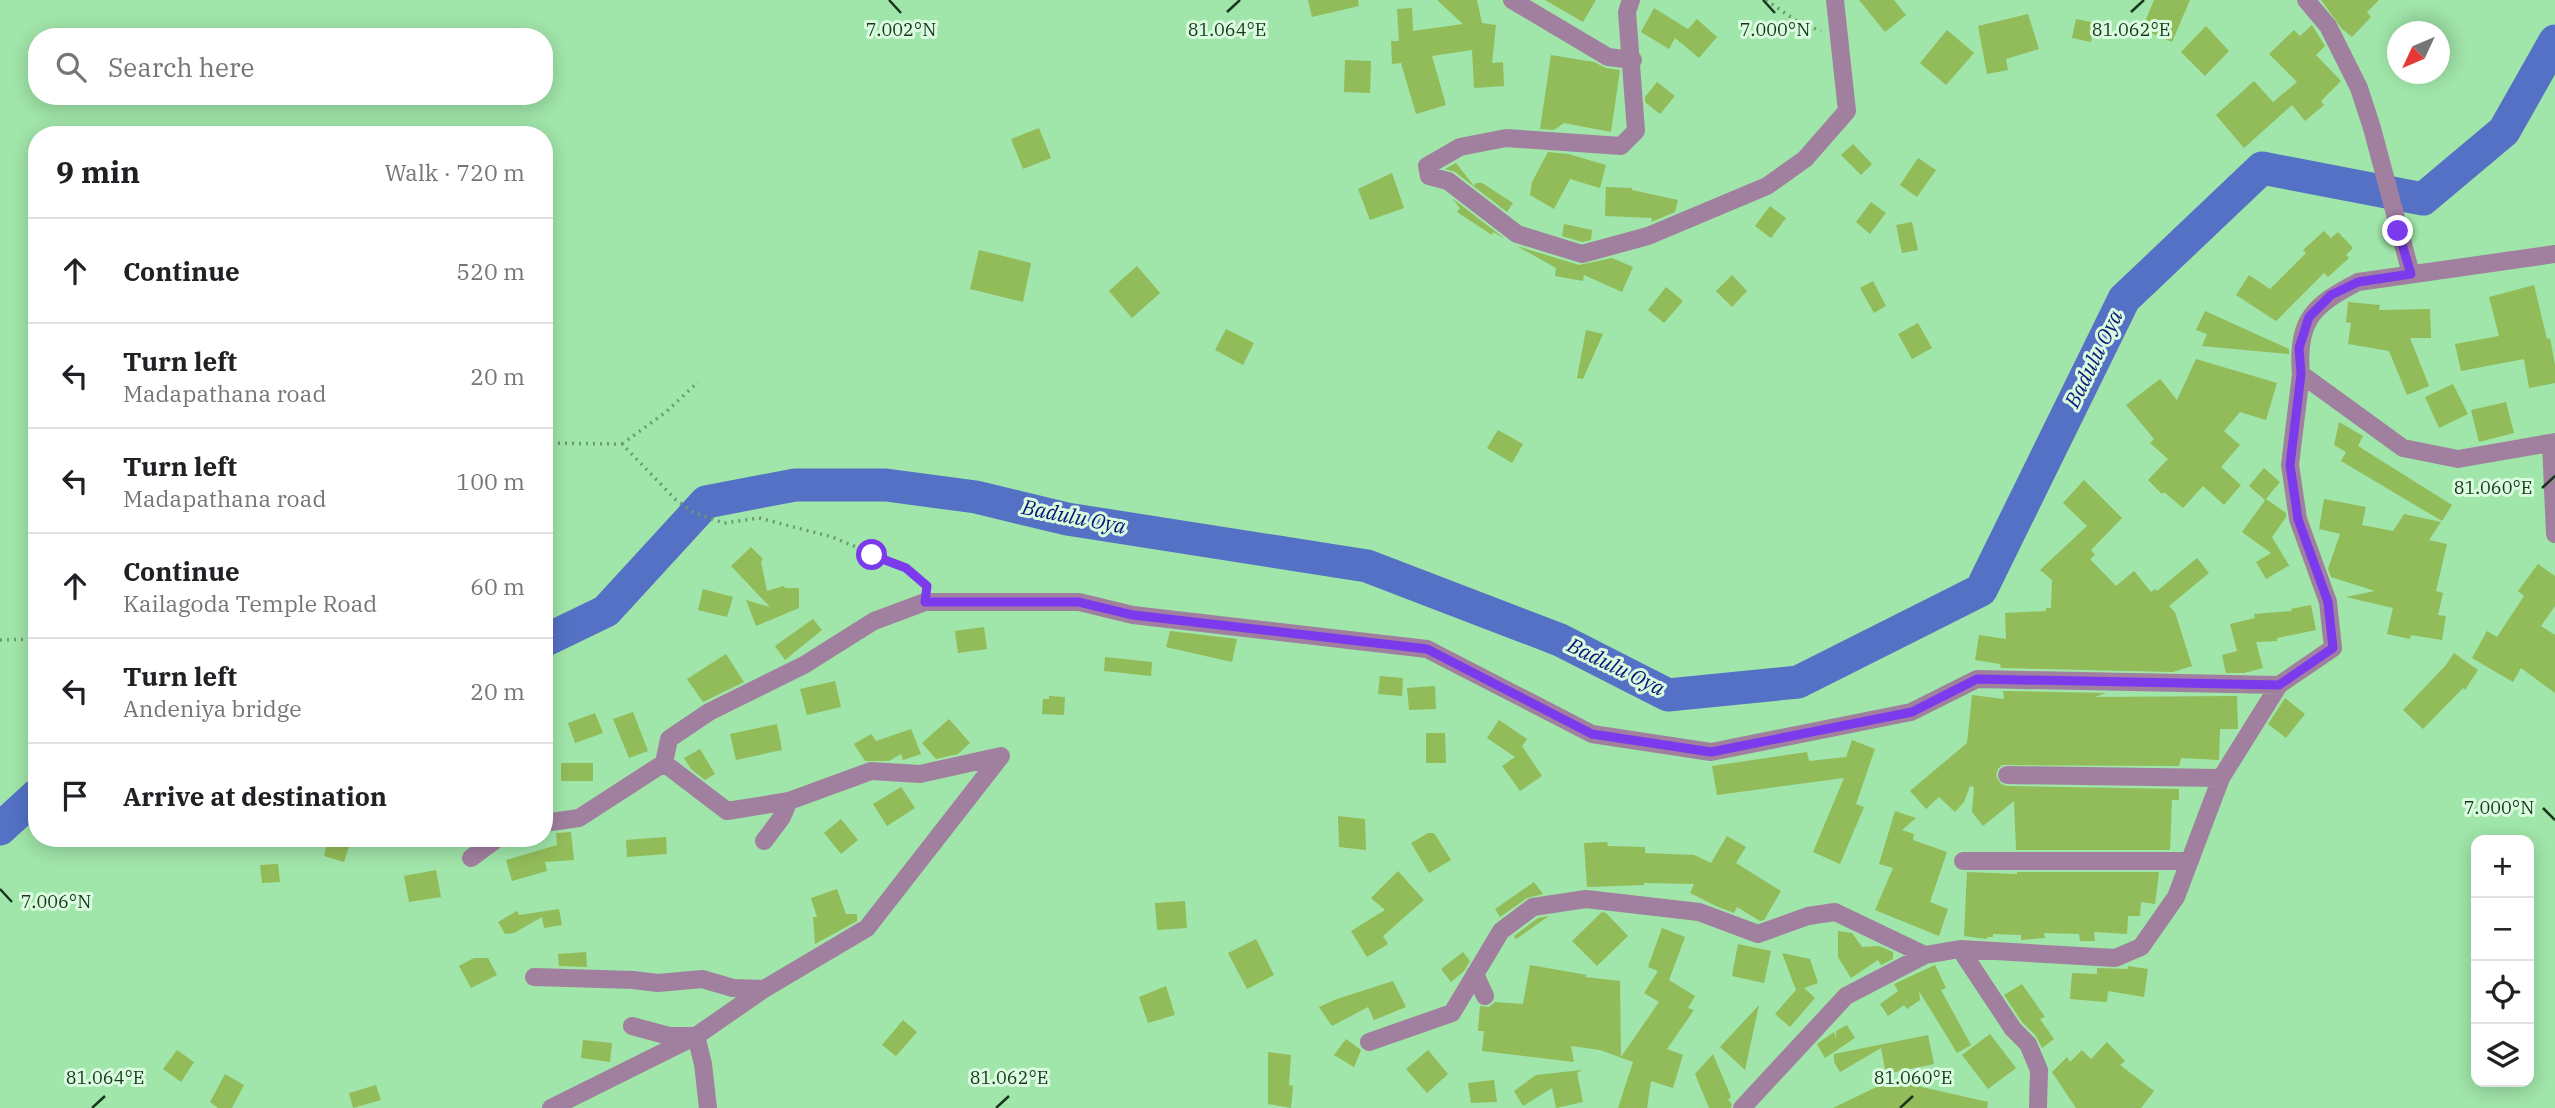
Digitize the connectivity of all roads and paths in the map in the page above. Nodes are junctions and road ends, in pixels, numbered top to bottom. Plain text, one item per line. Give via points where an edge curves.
1 (1512, 0) edge
2 (1631, 0) edge
3 (1766, 0) edge
4 (1835, 0) edge
5 (2306, 0) edge
6 (1840, 38) junction
7 (1633, 60) junction
8 (2555, 254) edge
9 (2411, 274) junction
10 (2301, 374) junction
11 (698, 382) dead end
12 (553, 443) edge
13 (2553, 443) edge
14 (622, 444) junction
15 (2555, 534) edge
16 (925, 602) junction
17 (28, 639) edge
18 (0, 640) edge
19 (2279, 685) junction
20 (664, 763) junction
21 (2007, 775) dead end
22 (2221, 778) junction
23 (789, 801) junction
24 (553, 822) edge
25 (764, 841) dead end
26 (486, 847) edge
27 (471, 858) dead end
28 (1963, 861) dead end
29 (2190, 861) junction
30 (1960, 949) junction
31 (1925, 954) junction
32 (1475, 974) junction
33 (534, 977) dead end
34 (764, 989) junction
35 (1485, 996) dead end
36 (632, 1026) dead end
37 (696, 1036) junction
38 (1369, 1042) dead end
39 (2036, 1107) edge
40 (551, 1108) edge
41 (708, 1108) edge
42 (1742, 1108) edge

1 - 7 street via 1608,57
2 - 7 street via 1627,12
3 - 6 path via 1798,22
4 - 6 street
5 - 9 street via 2328,26 2358,88
6 - 7 street via 1847,111 1805,159 1767,186 1648,236 1582,254 1517,234 1448,181 1429,176 1427,166 1460,148 1506,138 1621,146 1636,131
8 - 9 street
9 - 10 street via 2358,282 2331,295 2309,317 2299,348
10 - 13 street via 2403,448 2458,459
10 - 19 street via 2290,465 2298,519 2328,602 2333,648
11 - 14 path
12 - 14 path
13 - 15 street
14 - 16 path via 695,513 724,523 760,518 832,537 906,568 927,586
16 - 19 street via 1079,602 1133,615 1427,649 1592,734 1711,752 1912,712 1977,679
16 - 20 street via 874,621 804,665 709,712 669,739
17 - 18 path
19 - 22 street
20 - 23 street via 727,811
20 - 24 street via 579,818
21 - 22 street
22 - 29 street
23 - 25 street
23 - 34 street via 871,772 920,774 1001,756 867,928
26 - 27 street
28 - 29 street
29 - 30 street via 2176,897 2141,947 2115,958
30 - 31 street
30 - 39 street via 2028,1044 2039,1070
31 - 32 street via 1835,912 1808,916 1758,934 1699,912 1586,899 1533,907 1502,931
31 - 42 street via 1846,996
32 - 35 street
32 - 38 street via 1452,1013
33 - 34 street via 658,983 702,979 733,988
34 - 37 street
36 - 37 street via 669,1036
37 - 40 street
37 - 41 street

